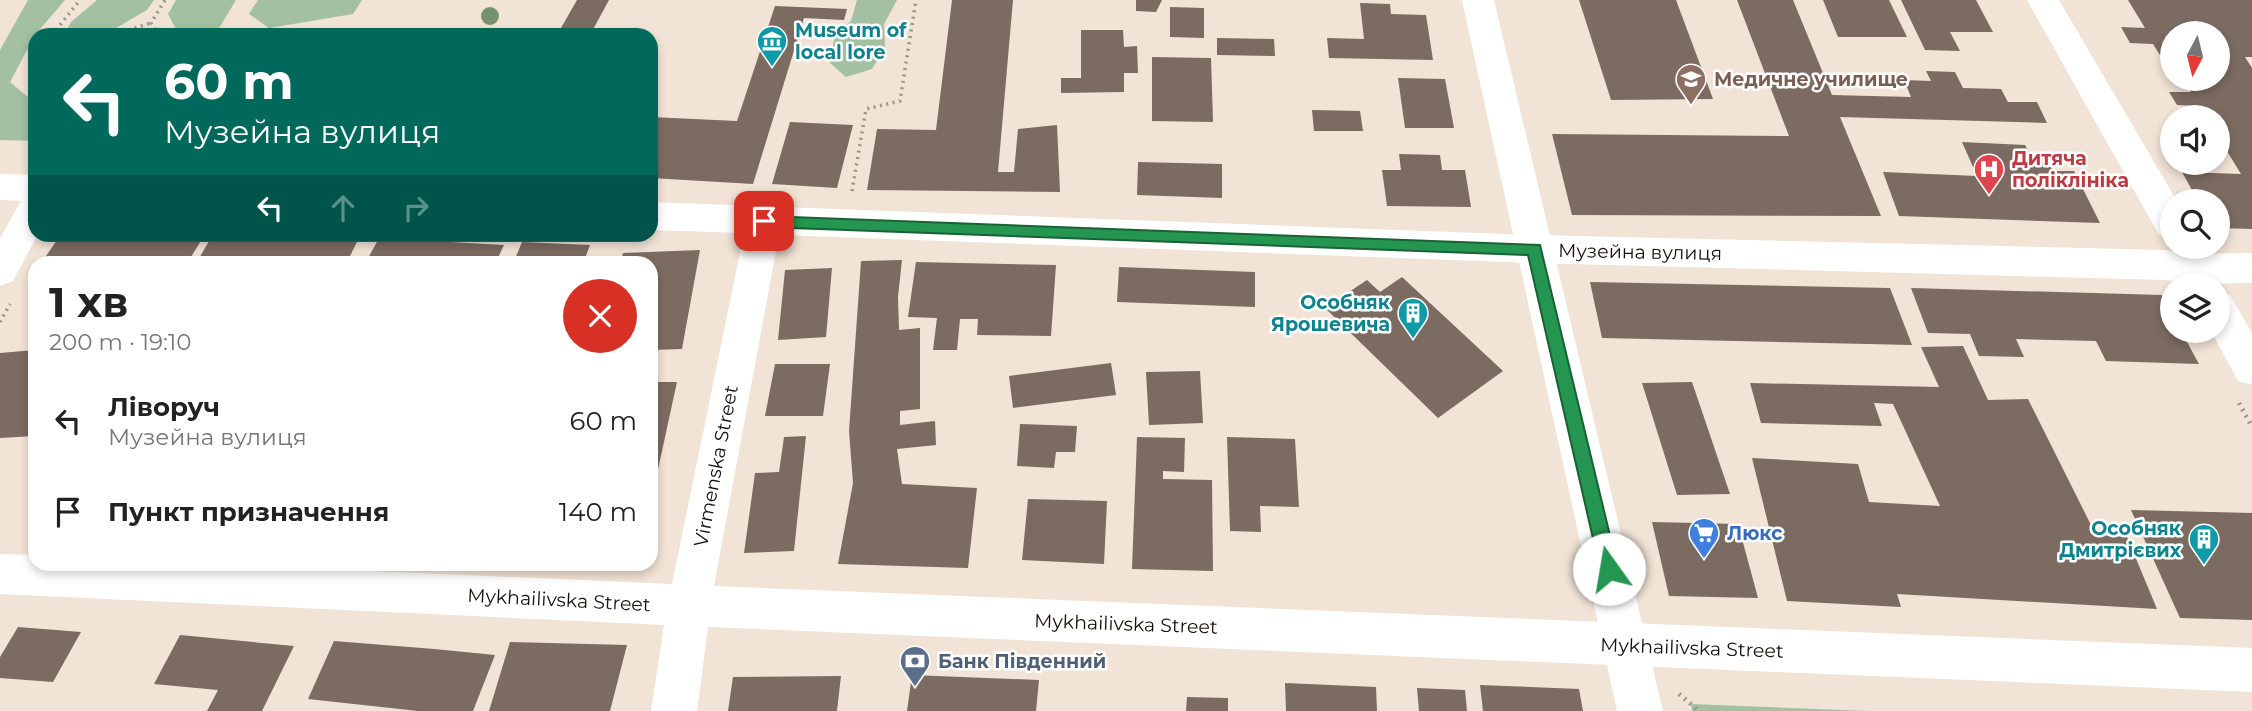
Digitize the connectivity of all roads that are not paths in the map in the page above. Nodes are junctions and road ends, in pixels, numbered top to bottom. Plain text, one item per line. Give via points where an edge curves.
1 (1478, 0) edge
2 (2043, 0) edge
3 (0, 187) edge
4 (28, 188) edge
5 (2160, 204) edge
6 (658, 216) edge
7 (28, 221) edge
8 (764, 221) junction
9 (1534, 249) junction
10 (2196, 267) edge
11 (2252, 268) edge
12 (0, 271) edge
13 (2230, 329) edge
14 (2252, 369) edge
15 (0, 573) edge
16 (689, 605) junction
17 (1627, 646) junction
18 (2252, 670) edge
19 (674, 711) edge
20 (1640, 711) edge

1 - 9 street
2 - 5 street
3 - 4 street
6 - 8 street, Музейна вулиця
7 - 12 street
8 - 9 street, Музейна вулиця
8 - 16 street, Virmenska Street
9 - 10 street, Музейна вулиця
9 - 17 street
10 - 11 street, Музейна вулиця
13 - 14 street
15 - 16 street, Mykhailivska Street
16 - 17 street, Mykhailivska Street
16 - 19 street, Virmenska Street
17 - 18 street, Mykhailivska Street
17 - 20 street

